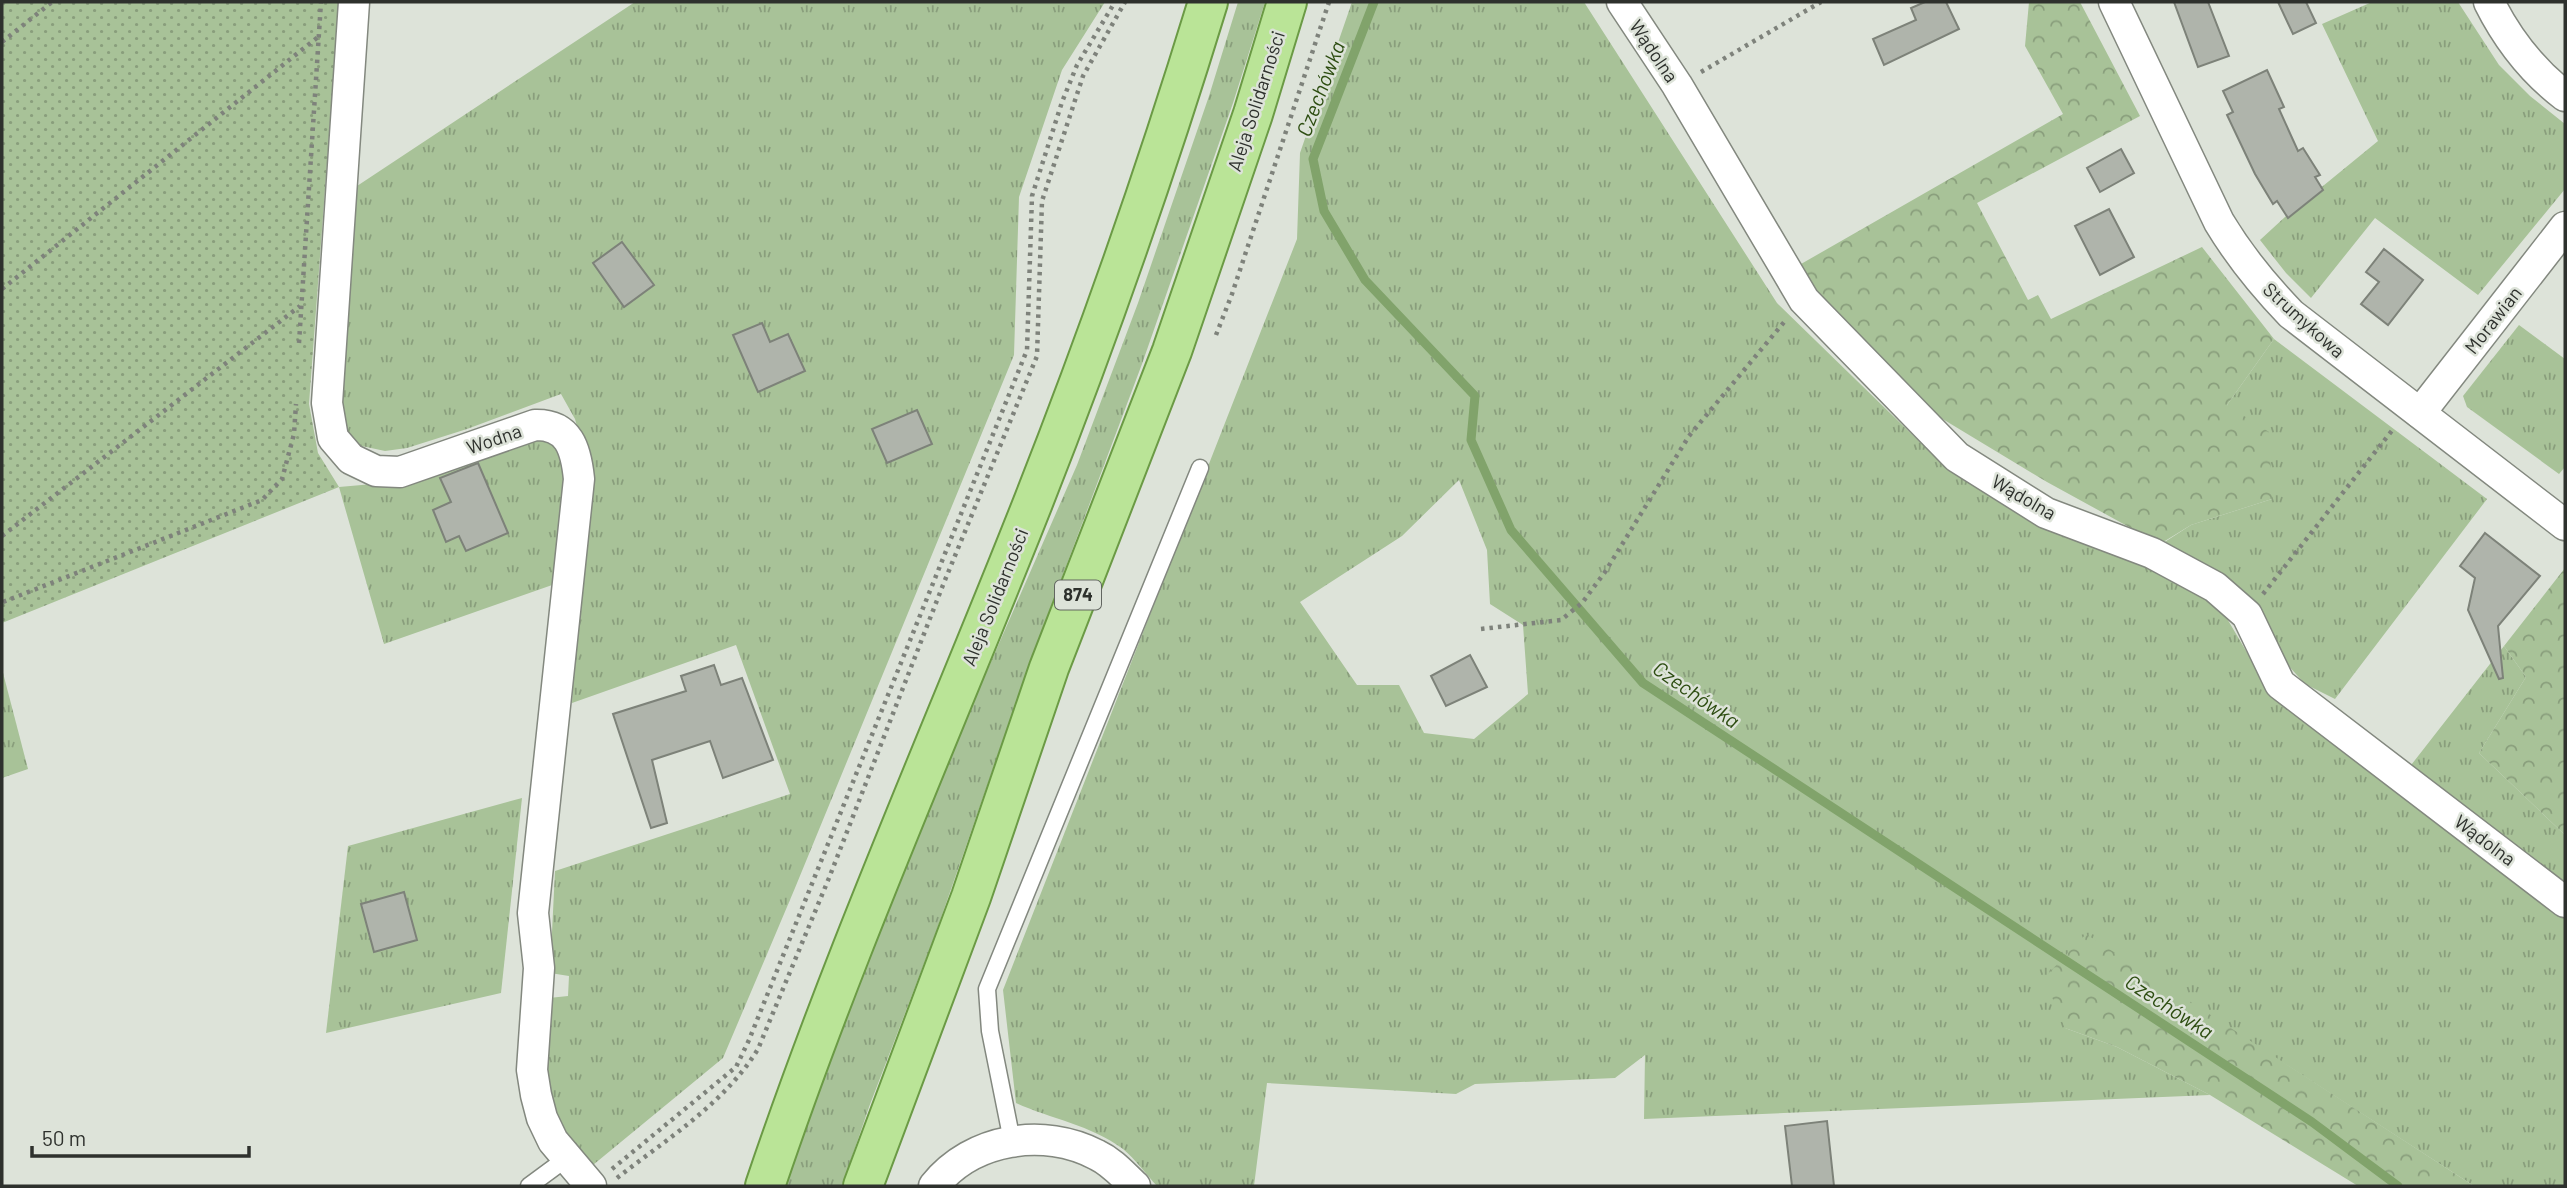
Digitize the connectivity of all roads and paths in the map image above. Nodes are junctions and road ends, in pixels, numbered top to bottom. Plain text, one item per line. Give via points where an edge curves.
1 (52, 2) edge
2 (321, 2) edge
3 (354, 2) edge
4 (1115, 2) edge
5 (1125, 2) edge
6 (1208, 2) edge
7 (1287, 2) edge
8 (1622, 2) edge
9 (1821, 2) edge
10 (2114, 2) edge
11 (2489, 2) edge
12 (319, 37) junction
13 (2, 42) edge
14 (1677, 85) junction
15 (2565, 96) edge
16 (2565, 227) edge
17 (2, 289) edge
18 (1804, 300) junction
19 (301, 306) junction
20 (299, 344) dead end
21 (296, 396) dead end
22 (2410, 416) junction
23 (1200, 468) dead end
24 (2565, 525) edge
25 (2, 536) edge
26 (2, 602) edge
27 (2247, 615) junction
28 (1481, 629) dead end
29 (2565, 902) edge
30 (1012, 1141) junction
31 (566, 1158) junction
32 (604, 1180) edge
33 (528, 1186) edge
34 (765, 1186) edge
35 (863, 1186) edge
36 (934, 1186) edge
37 (1135, 1186) edge

1 - 13 path
2 - 12 path
3 - 31 street, Wodna via 327,403 333,438 351,459 376,471 400,472 535,425 550,425 564,432 577,460 579,479 533,913 539,968 532,1070 542,1118
4 - 32 path via 1077,65 1032,196 1027,350 749,1040 736,1067
5 - 32 path via 1083,76 1042,201 1037,356 758,1049 729,1089
6 - 34 main road, Aleja Solidarności via 1083,370 863,919
7 - 35 main road, Aleja Solidarności / 874 via 1176,338 1049,668 971,897
8 - 14 street, Wądolna
9 - 14 path
10 - 22 street, Strumykowa via 2237,253 2291,314
11 - 15 street via 2511,42 2541,77
12 - 17 path
12 - 19 path
14 - 18 street, Wądolna
16 - 22 street, Morawian
18 - 27 street, Wądolna via 1957,457 2046,513 2152,553 2215,587
18 - 28 path via 1689,436 1582,603 1561,620
19 - 20 path
19 - 25 path
21 - 26 path via 294,434 282,479 262,500
22 - 24 street, Strumykowa
22 - 27 path
23 - 30 lane via 987,989 990,1031
27 - 29 street, Wądolna via 2280,684
30 - 36 street via 960,1163
30 - 37 street via 1044,1139 1070,1144 1098,1155
31 - 32 street, Wodna
31 - 33 lane

